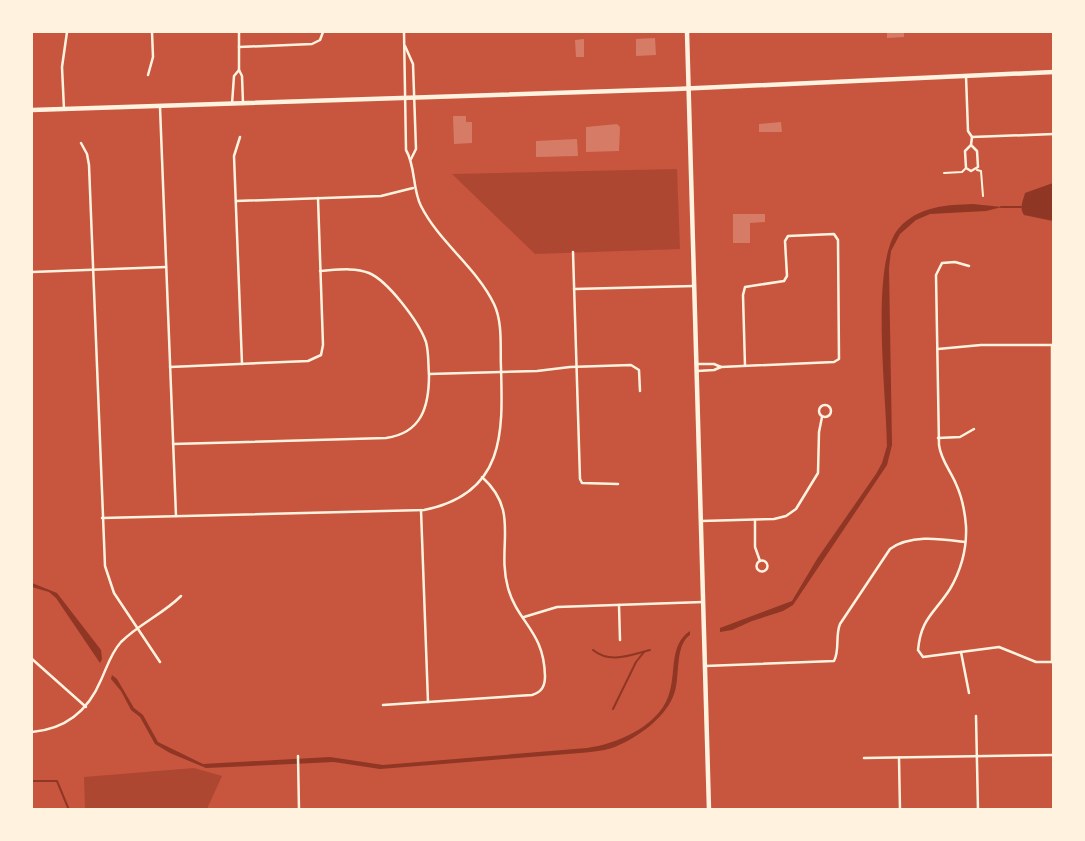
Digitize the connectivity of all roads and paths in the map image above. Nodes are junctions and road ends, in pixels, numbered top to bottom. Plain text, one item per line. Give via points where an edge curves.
1 (67, 32) edge
2 (152, 32) edge
3 (239, 32) edge
4 (323, 32) edge
5 (404, 32) edge
6 (687, 32) edge
7 (405, 46) junction
8 (239, 47) junction
9 (239, 70) junction
10 (1054, 72) edge
11 (148, 75) dead end
12 (966, 76) junction
13 (689, 88) junction
14 (414, 97) junction
15 (404, 98) junction
16 (243, 103) junction
17 (233, 104) junction
18 (160, 106) junction
19 (64, 109) junction
20 (32, 110) edge
21 (1054, 134) edge
22 (240, 137) dead end
23 (972, 137) junction
24 (81, 143) dead end
25 (971, 145) junction
26 (411, 159) junction
27 (966, 169) junction
28 (977, 170) junction
29 (944, 173) dead end
30 (415, 188) junction
31 (984, 196) dead end
32 (318, 198) junction
33 (236, 201) junction
34 (573, 252) dead end
35 (166, 267) junction
36 (969, 267) dead end
37 (93, 270) junction
38 (320, 271) junction
39 (32, 272) edge
40 (695, 286) junction
41 (574, 289) junction
42 (1053, 345) edge
43 (937, 349) junction
44 (242, 364) junction
45 (697, 364) junction
46 (745, 366) junction
47 (170, 367) junction
48 (576, 367) junction
49 (721, 367) junction
50 (697, 371) junction
51 (501, 372) junction
52 (429, 374) junction
53 (639, 391) dead end
54 (822, 417) dead end
55 (1053, 417) edge
56 (974, 429) dead end
57 (939, 438) junction
58 (173, 444) junction
59 (482, 477) junction
60 (618, 484) dead end
61 (421, 510) junction
62 (176, 516) junction
63 (102, 518) junction
64 (755, 520) junction
65 (701, 521) junction
66 (965, 542) junction
67 (760, 561) dead end
68 (181, 596) dead end
69 (703, 602) junction
70 (619, 605) junction
71 (524, 617) junction
72 (138, 629) junction
73 (620, 640) dead end
74 (961, 652) junction
75 (32, 659) edge
76 (160, 662) dead end
77 (1053, 662) edge
78 (705, 666) junction
79 (969, 692) dead end
80 (428, 702) junction
81 (383, 705) dead end
82 (86, 707) junction
83 (976, 716) dead end
84 (32, 732) edge
85 (1054, 755) edge
86 (298, 757) dead end
87 (977, 757) junction
88 (864, 758) dead end
89 (899, 758) junction
90 (299, 810) edge
91 (567, 810) edge
92 (596, 810) edge
93 (709, 810) edge
94 (900, 810) edge
95 (978, 810) edge

1 - 19 street via 62,63
2 - 11 street
3 - 8 street
4 - 8 street via 312,44
5 - 7 street
6 - 13 main road
7 - 14 street via 413,64
7 - 15 street
8 - 9 street
9 - 16 street
9 - 17 street via 234,76
10 - 12 main road
12 - 13 main road
12 - 23 street
13 - 14 main road
13 - 40 main road
14 - 15 main road
14 - 26 street via 416,149
15 - 16 main road
15 - 26 street via 406,150
16 - 17 main road
17 - 18 main road
18 - 19 main road
18 - 35 street
19 - 20 main road
21 - 23 street
22 - 33 street via 234,156
23 - 25 street
24 - 37 street via 89,165
25 - 27 street via 965,151
25 - 28 street via 977,151
26 - 30 street
27 - 28 street
27 - 29 lane
28 - 31 lane via 983,176
30 - 32 street via 381,196
30 - 51 street via 424,211 493,303 499,322
32 - 33 street
32 - 38 street
33 - 44 street
34 - 41 street
35 - 37 street
35 - 47 street
36 - 43 street via 947,262 937,269
37 - 39 street
37 - 63 street
38 - 44 street via 321,355 308,362
38 - 52 street via 363,271 384,283 422,332
40 - 41 street
40 - 45 main road
41 - 48 street
42 - 43 street
42 - 55 street
43 - 57 street
44 - 47 street
45 - 49 street
45 - 50 main road
46 - 46 street via 839,359 836,235 788,236 784,281 745,287
46 - 49 street
47 - 58 street
48 - 51 street
48 - 53 street via 634,366 639,370
48 - 60 street via 579,476 582,483
49 - 50 street
50 - 65 main road
51 - 52 street
51 - 59 street via 501,436
52 - 58 street via 422,416 391,438
54 - 64 street via 818,473 802,501 786,516
55 - 77 street
56 - 57 street via 960,437
57 - 66 street via 942,459 962,502
58 - 62 street
59 - 61 street via 453,500
59 - 71 street via 503,506 507,583
61 - 62 street
61 - 80 street
62 - 63 street
63 - 72 street via 107,579
64 - 65 street
64 - 67 street
65 - 69 main road
66 - 74 street via 954,582 920,631 918,650 923,657
66 - 78 street via 913,540 890,549 840,624 834,661
68 - 72 street
69 - 70 street
69 - 78 main road
70 - 71 street via 557,607
70 - 73 street
71 - 80 street via 541,647 545,674 537,694
72 - 76 street
72 - 82 street via 116,649
74 - 77 street via 999,648 1036,662
74 - 79 street
75 - 82 street
78 - 93 main road
80 - 81 street
82 - 84 street via 61,726
83 - 87 street
85 - 87 street
86 - 90 street
87 - 89 street
87 - 95 street
88 - 89 street
89 - 94 street
91 - 92 street

